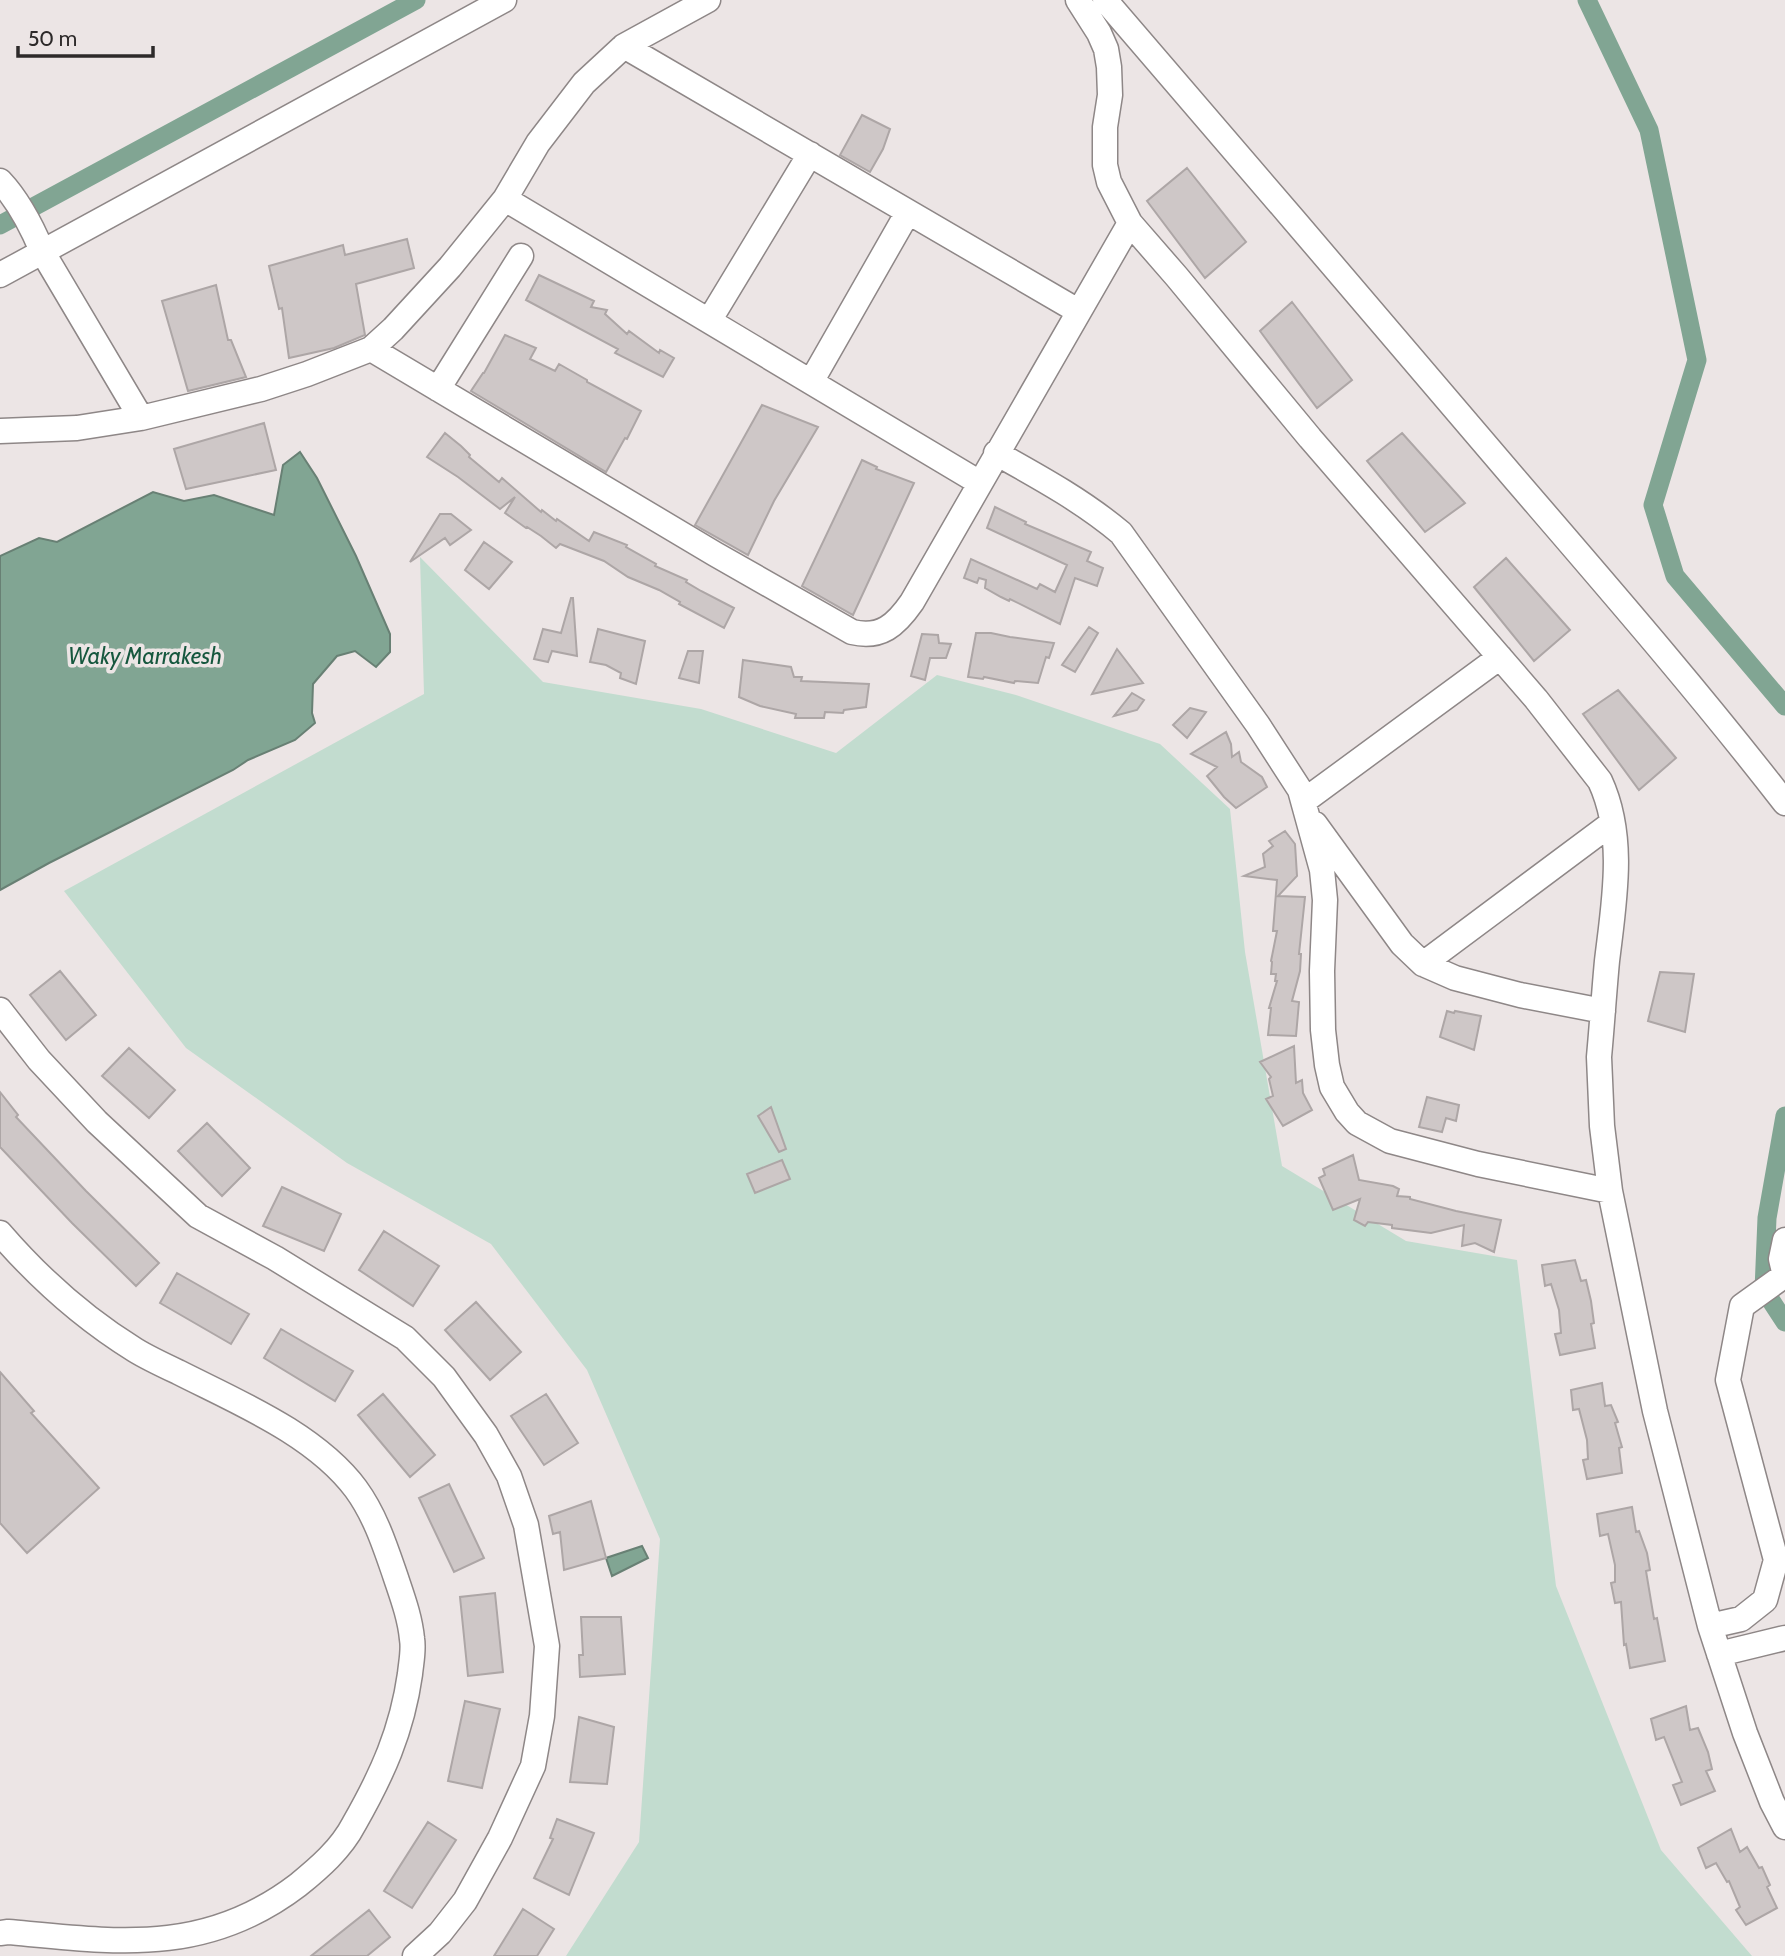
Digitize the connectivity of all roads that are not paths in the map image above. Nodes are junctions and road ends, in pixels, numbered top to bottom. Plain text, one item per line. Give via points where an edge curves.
1 (504, 0) edge
2 (708, 0) edge
3 (1078, 0) edge
4 (1105, 0) edge
5 (624, 46) junction
6 (810, 154) junction
7 (4, 185) edge
8 (505, 199) junction
9 (908, 212) junction
10 (1129, 223) junction
11 (39, 244) junction
12 (520, 256) dead end
13 (0, 275) edge
14 (1078, 311) junction
15 (709, 321) junction
16 (371, 349) junction
17 (811, 382) junction
18 (438, 389) junction
19 (141, 418) junction
20 (0, 431) edge
21 (996, 453) junction
22 (980, 483) junction
23 (1500, 657) junction
24 (1785, 803) edge
25 (1306, 809) junction
26 (1612, 823) junction
27 (1423, 964) junction
28 (0, 1010) edge
29 (1603, 1011) junction
30 (1610, 1191) junction
31 (0, 1233) edge
32 (1785, 1240) edge
33 (1784, 1276) edge
34 (1710, 1626) junction
35 (1785, 1638) edge
36 (1720, 1654) junction
37 (1785, 1827) edge
38 (0, 1933) edge
39 (415, 1956) edge

1 - 11 street
2 - 5 street
3 - 10 street via 1106,49 1110,94 1105,164
4 - 24 street via 1552,522
5 - 6 street
5 - 8 street via 559,114
6 - 9 street
6 - 15 street
7 - 11 street
8 - 15 street
8 - 16 street via 450,267
9 - 14 street
9 - 17 street
10 - 14 street
10 - 23 street
11 - 13 street
11 - 19 street
12 - 18 street
14 - 21 street
15 - 17 street
16 - 18 street
16 - 19 street via 261,389
17 - 22 street
18 - 22 street via 715,554 863,634 879,633 905,612
19 - 20 street via 77,428
21 - 22 street
21 - 25 street via 1063,491 1121,533 1258,725 1290,773
23 - 25 street
23 - 26 street via 1600,781
25 - 27 street via 1402,944
25 - 30 street via 1325,900 1322,971 1327,1065 1332,1087 1347,1112 1357,1123 1390,1141
26 - 27 street
26 - 29 street via 1615,892
27 - 29 street via 1455,978 1520,995
28 - 39 street via 97,1122 198,1216 405,1338 444,1377 509,1476 526,1525 547,1646 533,1766 465,1901
29 - 30 street via 1600,1084
30 - 34 street via 1655,1411
31 - 38 street via 74,1305 136,1351 248,1407 321,1452 355,1488 381,1534 413,1641 400,1725 377,1783 349,1834 293,1890 236,1924 194,1938 106,1942
32 - 33 street
33 - 34 street via 1742,1306 1728,1380 1776,1560 1765,1600 1741,1619
34 - 36 street
35 - 36 street
36 - 37 street via 1745,1733

